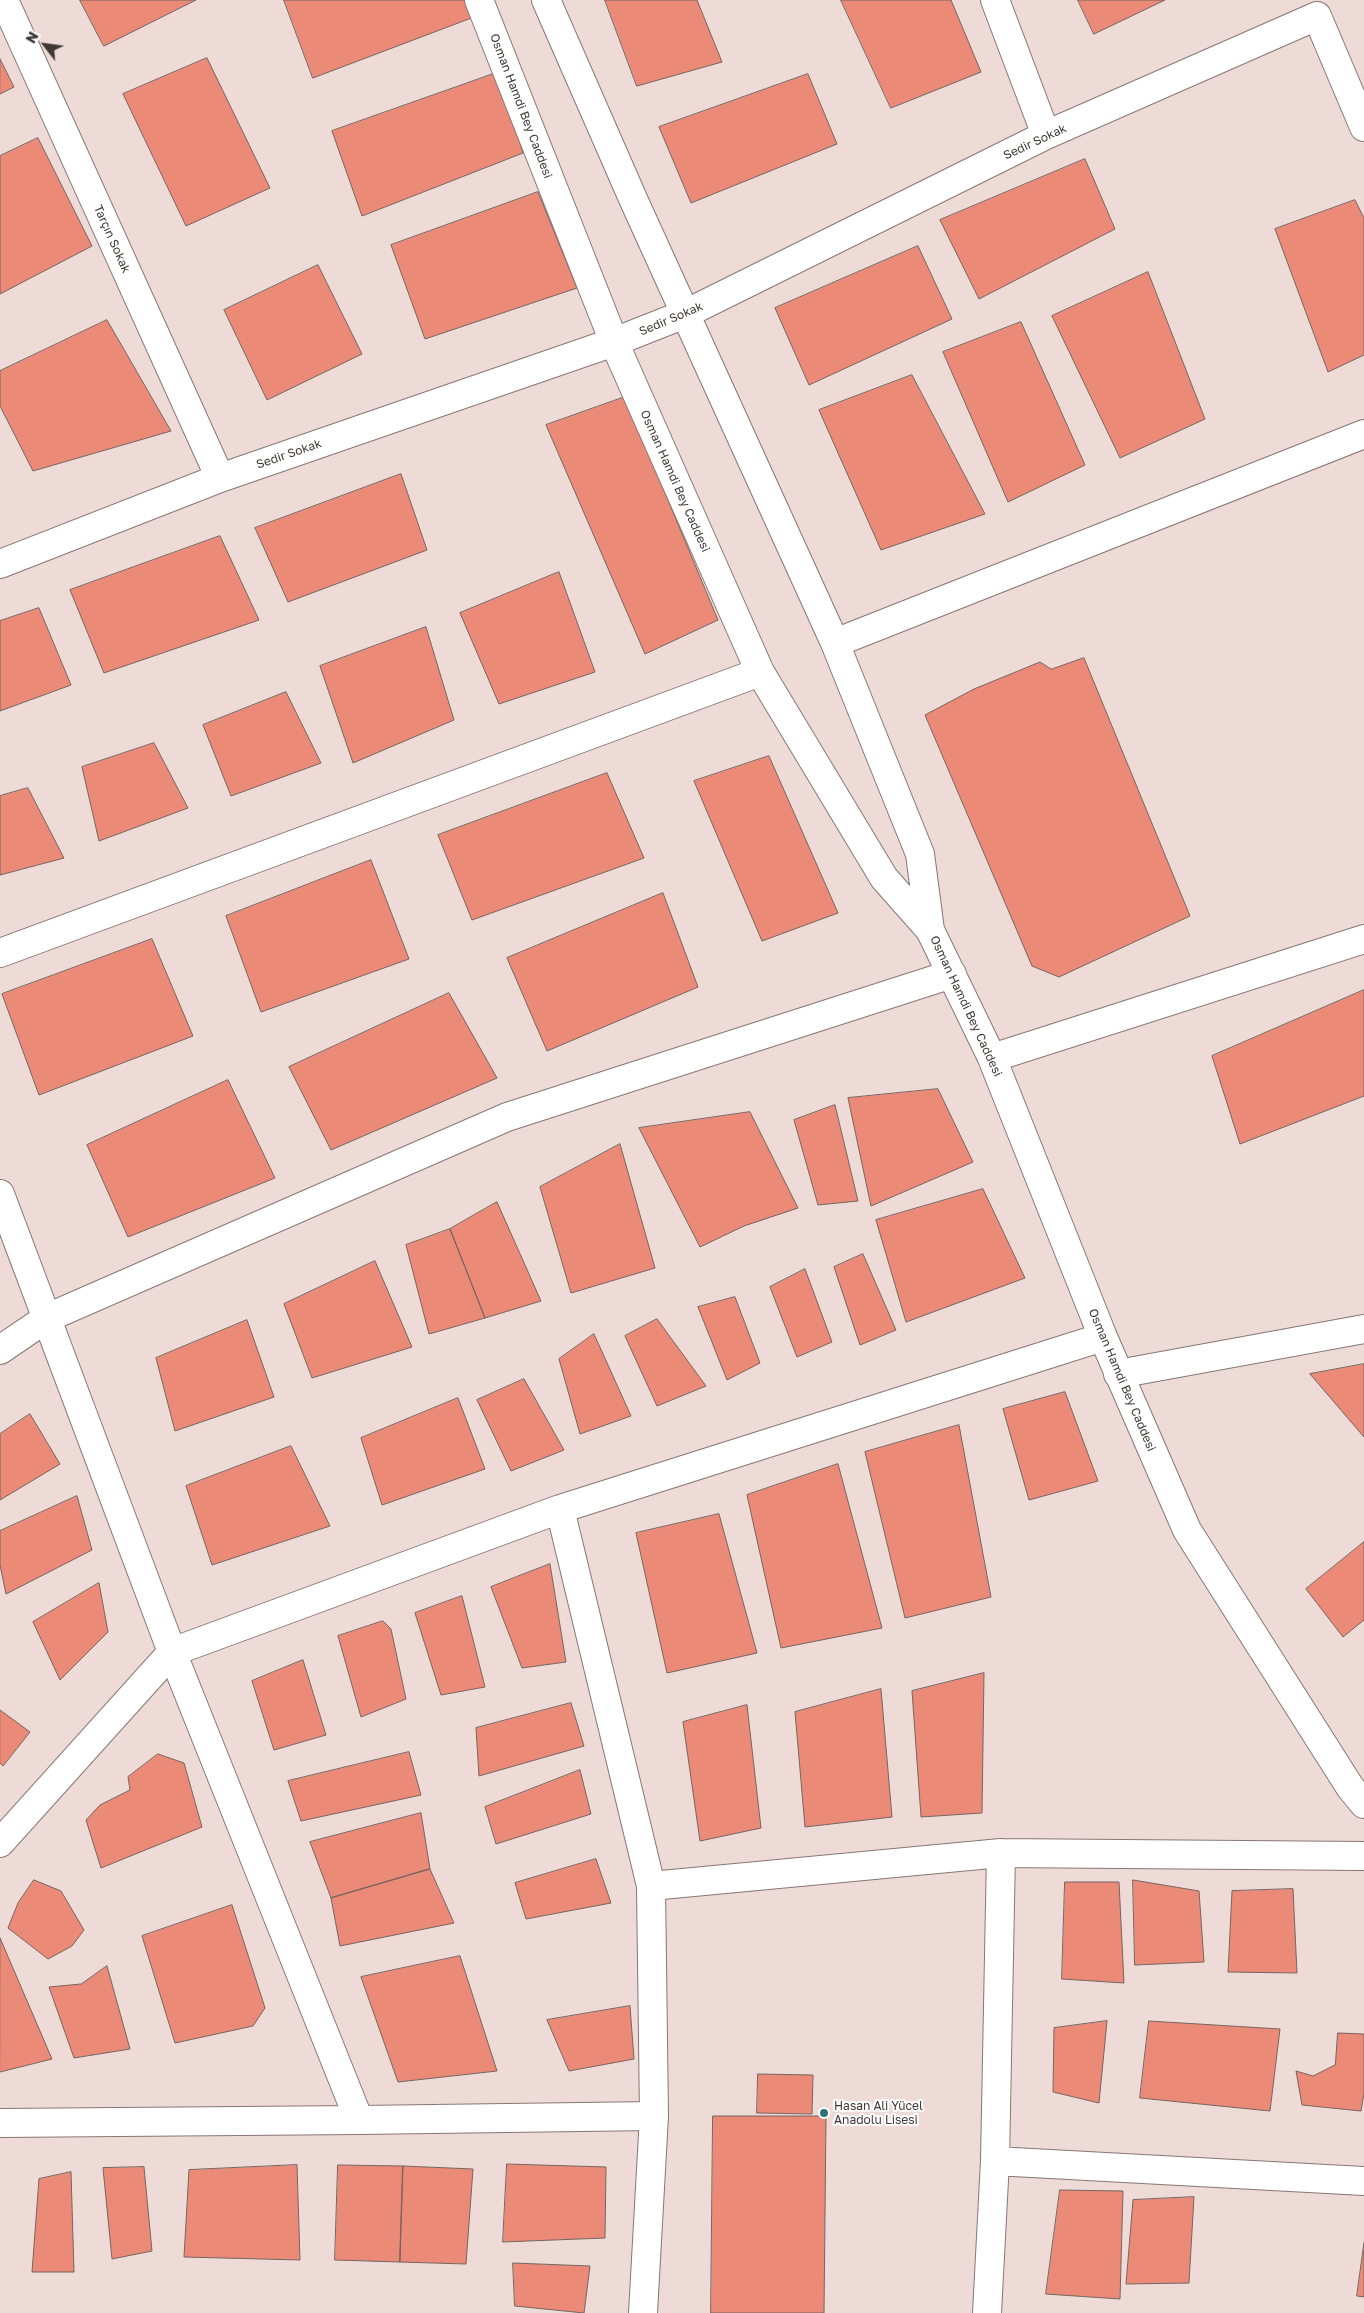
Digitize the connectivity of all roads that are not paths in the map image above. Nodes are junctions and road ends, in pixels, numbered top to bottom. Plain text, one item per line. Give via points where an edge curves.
1 (4, 0) edge
2 (479, 0) edge
3 (546, 0) edge
4 (995, 0) edge
5 (1364, 126) edge
6 (1046, 136) junction
7 (685, 314) junction
8 (614, 342) junction
9 (1364, 434) edge
10 (220, 478) junction
11 (0, 564) edge
12 (835, 643) junction
13 (760, 672) junction
14 (930, 930) junction
15 (1364, 939) edge
16 (0, 953) edge
17 (952, 974) junction
18 (992, 1058) junction
19 (0, 1194) edge
20 (48, 1318) junction
21 (1364, 1330) edge
22 (1103, 1337) junction
23 (0, 1350) edge
24 (1118, 1374) junction
25 (560, 1509) junction
26 (172, 1652) junction
27 (1364, 1804) edge
28 (0, 1843) edge
29 (1001, 1853) junction
30 (1364, 1856) edge
31 (651, 1886) junction
32 (654, 2116) junction
33 (359, 2120) junction
34 (0, 2123) edge
35 (995, 2161) junction
36 (1364, 2181) edge
37 (643, 2313) edge
38 (986, 2313) edge

1 - 10 street, Tarçın Sokak
2 - 8 street, Osman Hamdi Bey Caddesi
3 - 7 street, Osman Hamdi Bey Caddesi
4 - 6 street
5 - 6 street, Sedir Sokak via 1317,16
6 - 7 street, Sedir Sokak
7 - 8 street, Sedir Sokak
7 - 12 street, Osman Hamdi Bey Caddesi
8 - 10 street, Sedir Sokak
8 - 13 street, Osman Hamdi Bey Caddesi
9 - 12 street
10 - 11 street, Sedir Sokak
12 - 14 street, Osman Hamdi Bey Caddesi via 920,854
13 - 14 street, Osman Hamdi Bey Caddesi via 884,878
13 - 16 street
14 - 17 street, Osman Hamdi Bey Caddesi
15 - 18 street
17 - 18 street, Osman Hamdi Bey Caddesi
17 - 20 street via 507,1117
18 - 22 street, Osman Hamdi Bey Caddesi
19 - 20 street
20 - 23 street
20 - 26 street
21 - 24 street
22 - 24 street, Osman Hamdi Bey Caddesi
22 - 25 street
24 - 27 street, Osman Hamdi Bey Caddesi via 1187,1530 1350,1787
25 - 26 street
25 - 31 street
26 - 28 street
26 - 33 street
29 - 30 street
29 - 31 street
29 - 35 street
31 - 32 street
32 - 33 street
32 - 37 street
33 - 34 street
35 - 36 street
35 - 38 street

